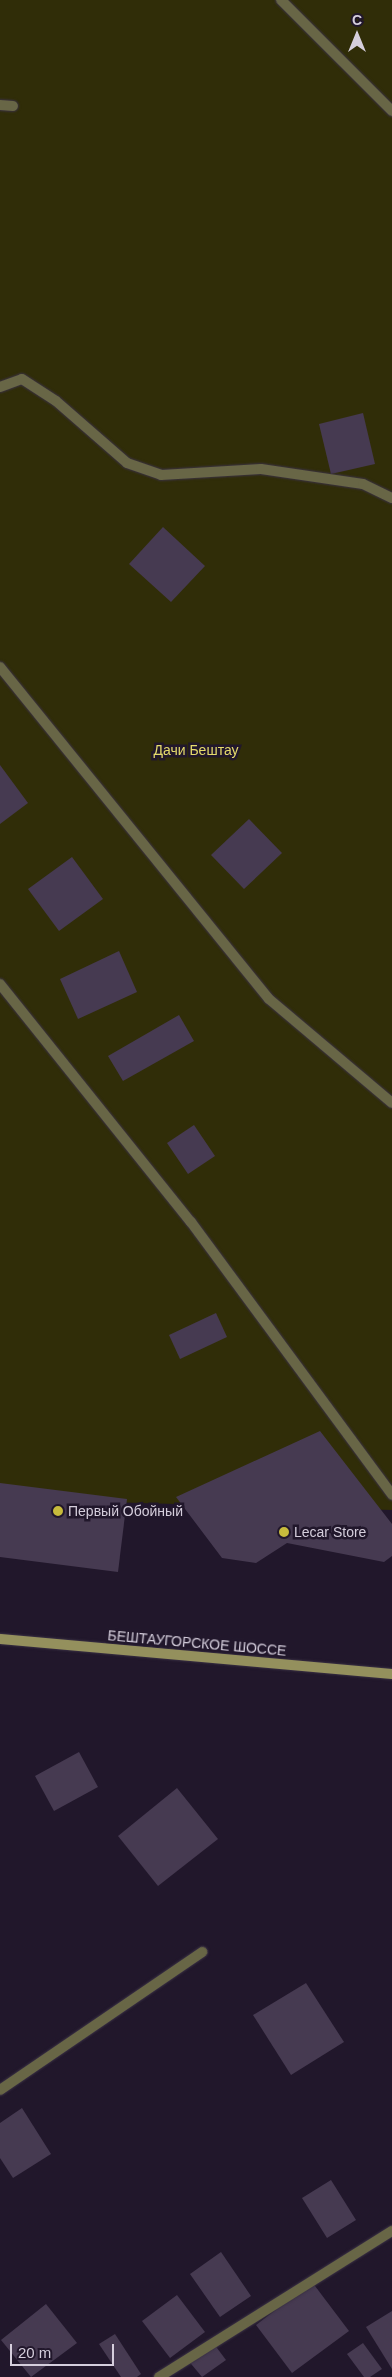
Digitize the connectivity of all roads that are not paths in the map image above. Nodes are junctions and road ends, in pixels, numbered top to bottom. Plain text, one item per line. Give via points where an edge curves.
1 (281, 0) edge
2 (0, 106) edge
3 (13, 106) dead end
4 (392, 112) edge
5 (0, 387) edge
6 (392, 498) edge
7 (0, 667) edge
8 (0, 984) edge
9 (392, 1103) edge
10 (392, 1495) edge
11 (0, 1639) edge
12 (392, 1674) edge
13 (202, 1952) dead end
14 (0, 2090) edge
15 (392, 2231) edge
16 (159, 2377) edge

1 - 4 lane
2 - 3 lane
5 - 6 lane via 22,379 56,401 127,462 161,474 261,469 363,484
7 - 9 lane via 269,999
8 - 10 lane via 191,1222
11 - 12 main road, БЕШТАУГОРСКОЕ ШОССЕ
13 - 14 lane
15 - 16 lane

